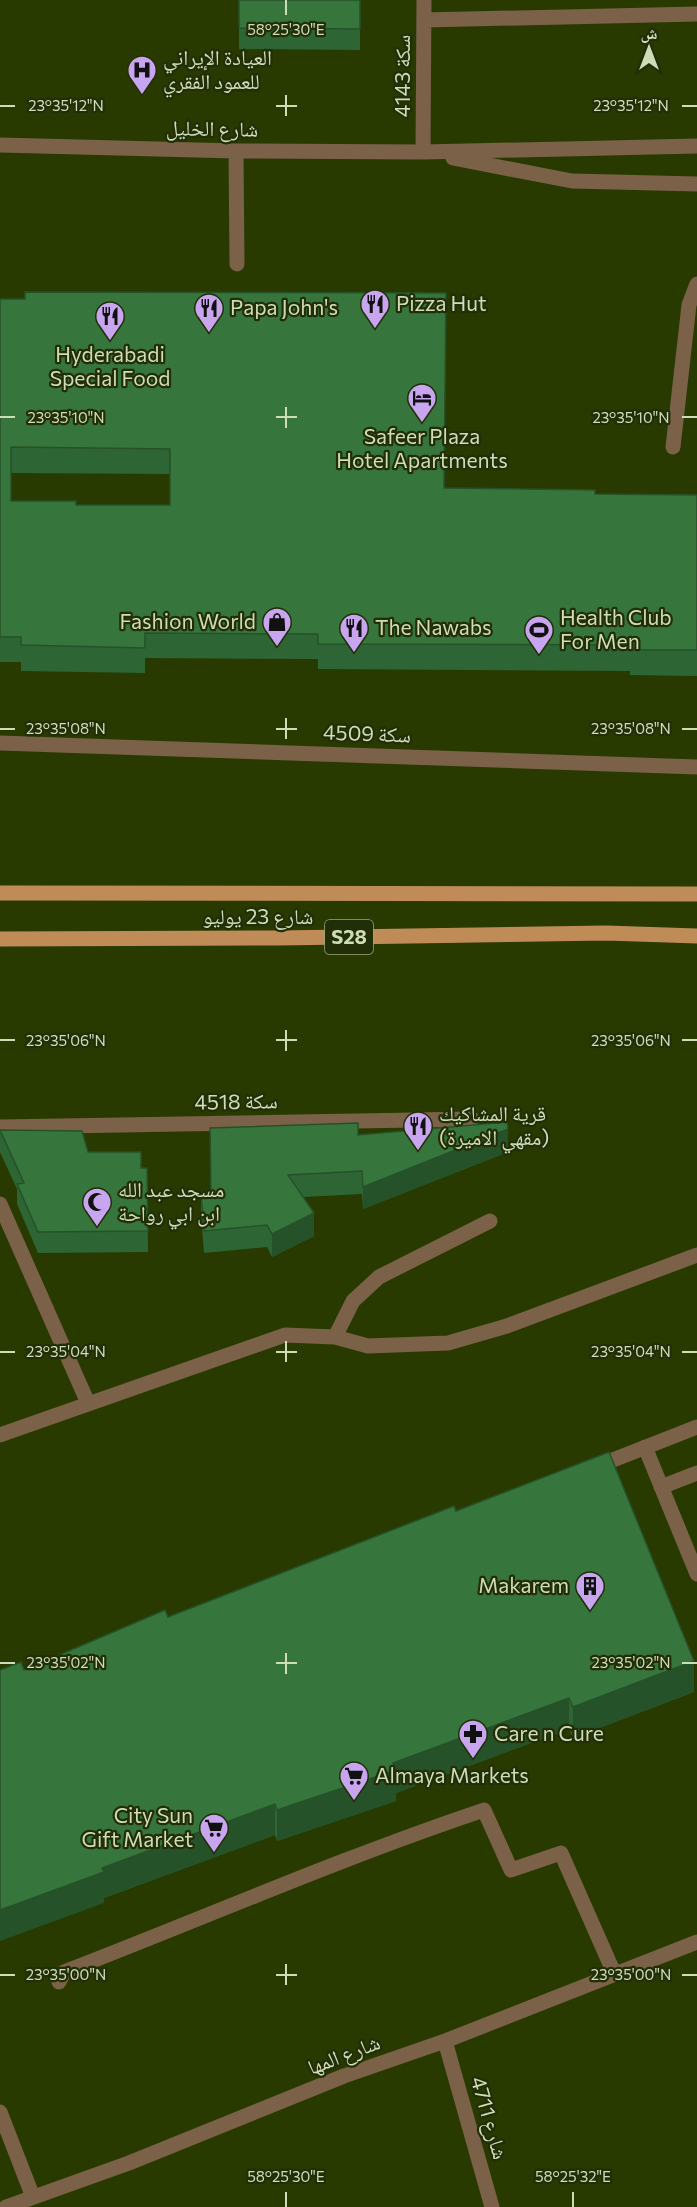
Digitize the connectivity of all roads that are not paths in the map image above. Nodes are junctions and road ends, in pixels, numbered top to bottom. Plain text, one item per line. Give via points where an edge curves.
1 (424, 0) edge
2 (697, 14) edge
3 (424, 20) junction
4 (0, 145) edge
5 (697, 146) edge
6 (236, 151) junction
7 (423, 152) junction
8 (697, 184) edge
9 (237, 264) dead end
10 (697, 284) edge
11 (673, 447) dead end
12 (0, 743) edge
13 (697, 767) edge
14 (0, 893) edge
15 (697, 894) edge
16 (697, 936) edge
17 (0, 939) edge
18 (472, 1119) dead end
19 (0, 1127) edge
20 (0, 1204) edge
21 (490, 1221) dead end
22 (697, 1255) edge
23 (335, 1337) junction
24 (88, 1403) junction
25 (697, 1427) edge
26 (0, 1435) edge
27 (645, 1447) junction
28 (582, 1472) edge
29 (697, 1473) edge
30 (661, 1487) junction
31 (697, 1574) edge
32 (697, 1942) edge
33 (614, 1973) junction
34 (59, 1982) dead end
35 (445, 2041) junction
36 (0, 2112) edge
37 (33, 2197) junction
38 (6, 2207) edge
39 (492, 2207) edge

1 - 3 street, سكة 4143
2 - 3 street
3 - 7 street, سكة 4143
4 - 6 street, شارع الخليل
5 - 7 street, شارع الخليل
6 - 7 street, شارع الخليل
6 - 9 street
7 - 8 street, شارع الخليل via 572,182
10 - 11 street via 689,305
12 - 13 street, سكة 4509
14 - 15 main road, شارع 23 يوليو / S28
16 - 17 main road, شارع 23 يوليو / S28 via 606,933
18 - 19 street, سكة 4518
20 - 24 street
21 - 23 street via 379,1277 353,1302
22 - 23 street via 507,1326 448,1343 368,1346
23 - 24 street via 285,1335
24 - 26 street
25 - 27 street
27 - 28 street
27 - 30 street
29 - 30 street
30 - 31 street
32 - 33 street, شارع المها
33 - 34 street via 561,1852 511,1870 484,1810 167,1930 64,1972
33 - 35 street, شارع المها
35 - 37 street, شارع المها via 344,2076 129,2163
35 - 39 street, 4711 شارع
36 - 37 street
37 - 38 street, شارع المها

